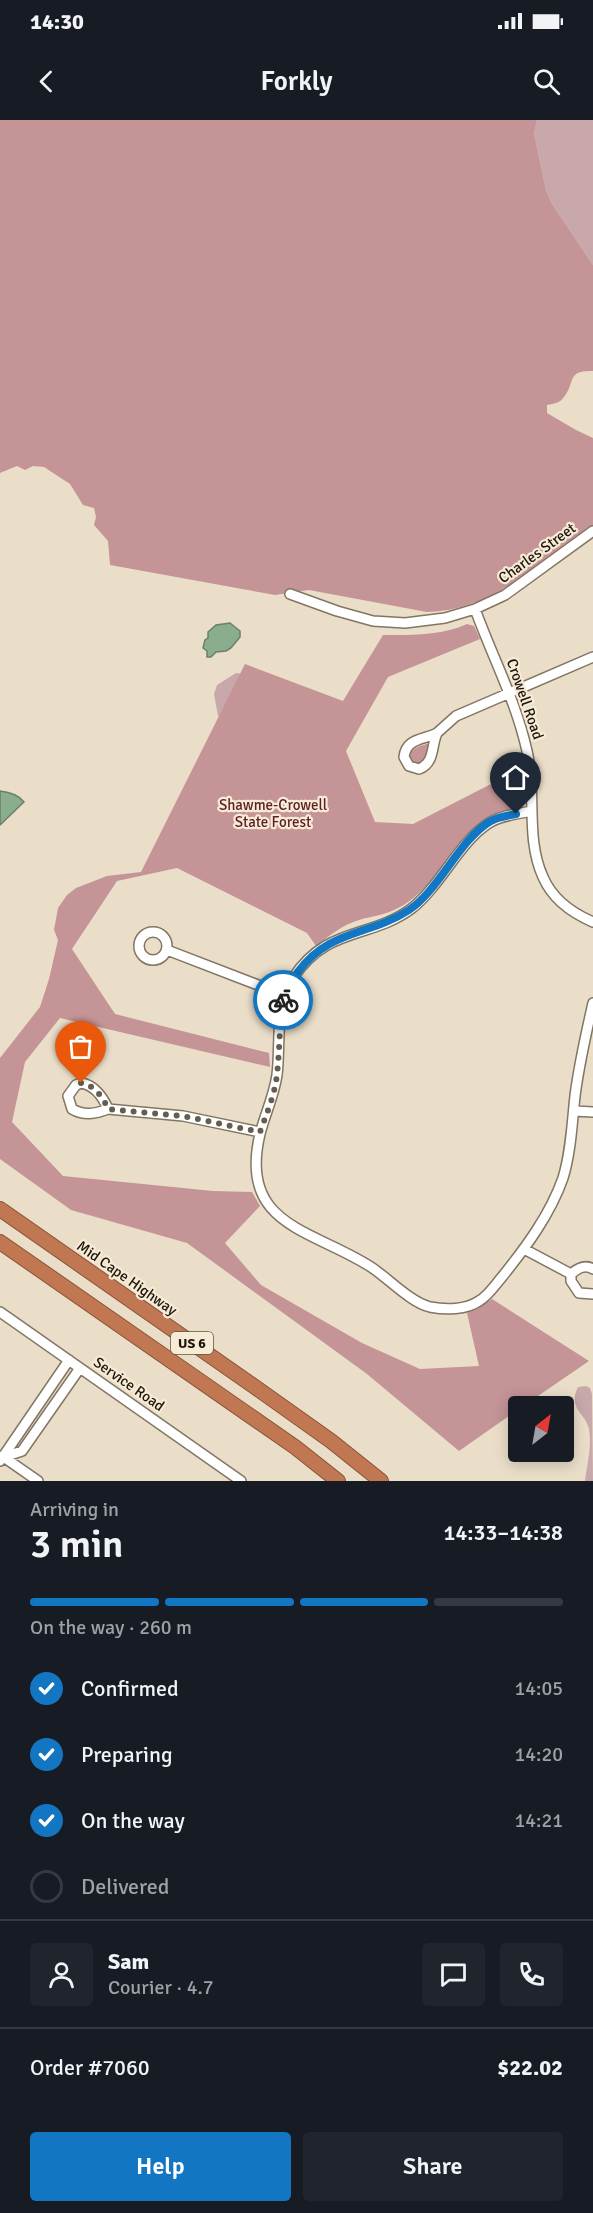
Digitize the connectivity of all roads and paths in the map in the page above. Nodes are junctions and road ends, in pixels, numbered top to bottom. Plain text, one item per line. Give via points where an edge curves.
1 (593, 531) edge
2 (290, 594) dead end
3 (475, 609) junction
4 (593, 657) edge
5 (510, 694) junction
6 (437, 733) dead end
7 (532, 811) junction
8 (593, 922) edge
9 (166, 950) dead end
10 (284, 995) junction
11 (593, 1003) edge
12 (108, 1109) dead end
13 (574, 1111) junction
14 (593, 1112) edge
15 (260, 1132) junction
16 (0, 1209) edge
17 (0, 1242) edge
18 (525, 1249) junction
19 (593, 1269) edge
20 (571, 1274) junction
21 (593, 1294) edge
22 (0, 1312) edge
23 (69, 1360) junction
24 (80, 1368) junction
25 (1, 1457) edge
26 (38, 1481) edge
27 (241, 1481) edge
28 (338, 1481) edge
29 (381, 1481) edge

1 - 3 street, Charles Street via 518,587
2 - 3 street, Charles Street via 373,621 423,621
3 - 5 street, Crowell Road
4 - 5 street
5 - 6 street via 456,716
5 - 7 street, Crowell Road via 527,752
7 - 8 street, Crowell Road via 536,857 543,878 569,909
7 - 10 street via 490,822 409,910 344,935 320,949 304,963
9 - 10 street
10 - 15 street via 277,1074
11 - 13 street
12 - 15 street via 183,1116
13 - 14 street
13 - 18 street via 563,1176
15 - 18 street via 257,1177 272,1211 297,1229 370,1266 419,1302 434,1307 470,1306 480,1301
16 - 29 highway, Mid Cape Highway / US 6 via 331,1441
17 - 28 highway, US 6
18 - 20 street
19 - 20 street via 582,1267
20 - 21 street via 579,1293
22 - 23 street, Service Road
23 - 24 street, Service Road
23 - 25 street
24 - 25 street via 22,1450
24 - 27 street, Service Road
25 - 26 street

